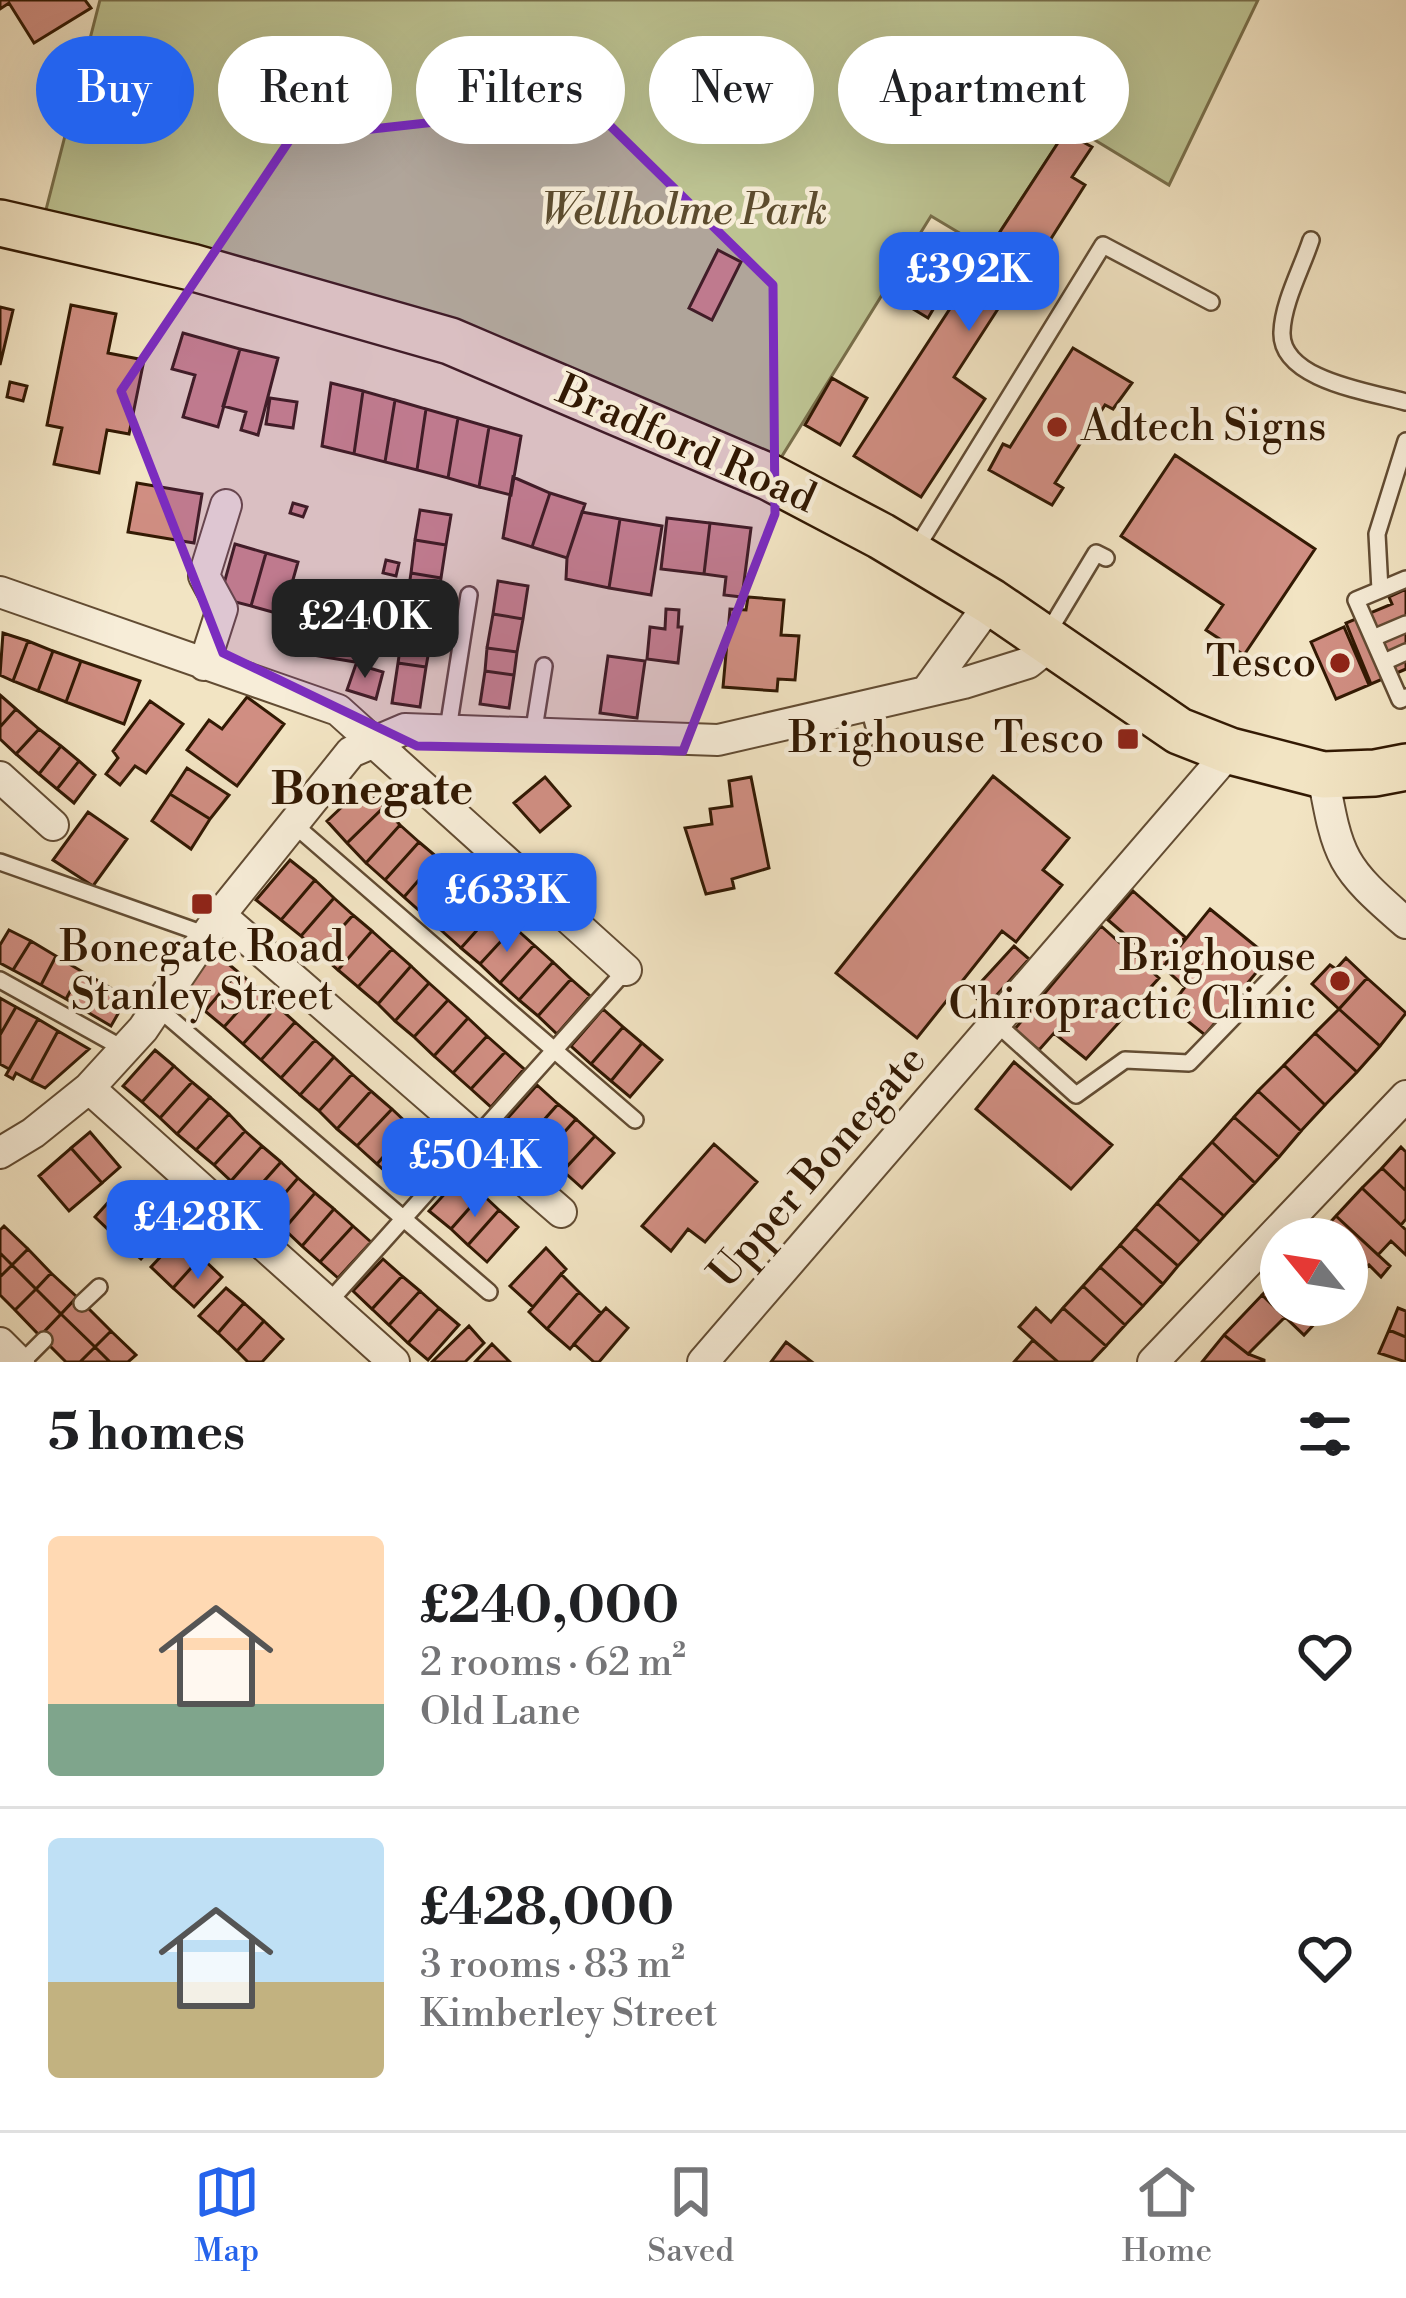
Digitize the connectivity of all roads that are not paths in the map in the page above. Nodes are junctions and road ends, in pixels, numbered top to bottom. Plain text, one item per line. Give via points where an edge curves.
1 (0, 223) edge
2 (1311, 240) dead end
3 (1211, 302) dead end
4 (1406, 402) edge
5 (1406, 441) edge
6 (226, 506) dead end
7 (912, 554) junction
8 (1106, 558) dead end
9 (1406, 580) edge
10 (1380, 590) junction
11 (0, 592) edge
12 (469, 595) dead end
13 (992, 602) junction
14 (1406, 623) edge
15 (1373, 638) junction
16 (1048, 641) junction
17 (1406, 652) edge
18 (1384, 662) junction
19 (205, 665) junction
20 (544, 666) dead end
21 (928, 689) junction
22 (1406, 697) edge
23 (868, 704) junction
24 (448, 729) junction
25 (533, 735) junction
26 (877, 738) dead end
27 (376, 741) junction
28 (1230, 751) junction
29 (1406, 767) edge
30 (1323, 776) junction
31 (0, 777) edge
32 (291, 822) junction
33 (53, 825) dead end
34 (0, 862) edge
35 (1406, 923) edge
36 (214, 925) junction
37 (1280, 969) dead end
38 (626, 970) joint
39 (0, 980) edge
40 (158, 1008) junction
41 (996, 1023) junction
42 (124, 1049) junction
43 (554, 1050) junction
44 (89, 1088) junction
45 (1406, 1096) edge
46 (634, 1120) dead end
47 (476, 1138) junction
48 (0, 1154) edge
49 (561, 1212) dead end
50 (403, 1219) junction
51 (99, 1287) dead end
52 (489, 1292) dead end
53 (82, 1303) dead end
54 (328, 1303) junction
55 (44, 1340) dead end
56 (0, 1343) edge
57 (20, 1362) edge
58 (394, 1362) edge
59 (703, 1362) edge
60 (1154, 1362) edge

1 - 7 main road, Bradford Road via 451,341 770,477
2 - 4 lane via 1282,326 1283,347 1322,379
3 - 7 lane via 1103,244
5 - 10 lane via 1377,534
6 - 19 street via 204,576 222,609
7 - 13 main road, Bradford Road
8 - 16 lane via 1096,553
9 - 10 lane
10 - 15 lane via 1356,600
11 - 19 street
12 - 24 lane
13 - 16 main road, Bradford Road
13 - 21 street
14 - 15 lane
15 - 18 lane
16 - 21 street via 1028,663
16 - 28 main road, Bradford Road via 1179,731
17 - 18 lane
18 - 22 lane via 1400,700
19 - 27 street via 338,710
20 - 25 lane
21 - 23 street
23 - 25 street via 718,740
23 - 26 lane
24 - 25 street
24 - 27 street via 406,729
27 - 32 street via 351,752
27 - 38 street
28 - 30 main road, Bradford Road
28 - 41 street, Upper Bonegate
29 - 30 main road, Bradford Road
30 - 35 street via 1344,861
31 - 33 street
32 - 36 street
32 - 43 lane
34 - 36 lane
36 - 40 street
36 - 47 street
37 - 41 lane via 1189,1064 1125,1060 1076,1095
38 - 43 lane
39 - 42 lane
40 - 42 street
40 - 50 lane
41 - 59 street, Upper Bonegate
42 - 44 street
43 - 46 lane
43 - 47 lane
44 - 48 street
44 - 54 street
45 - 60 street
47 - 49 street
47 - 50 lane
50 - 52 lane
50 - 54 lane
51 - 53 lane
54 - 58 street
55 - 57 lane
56 - 57 street

